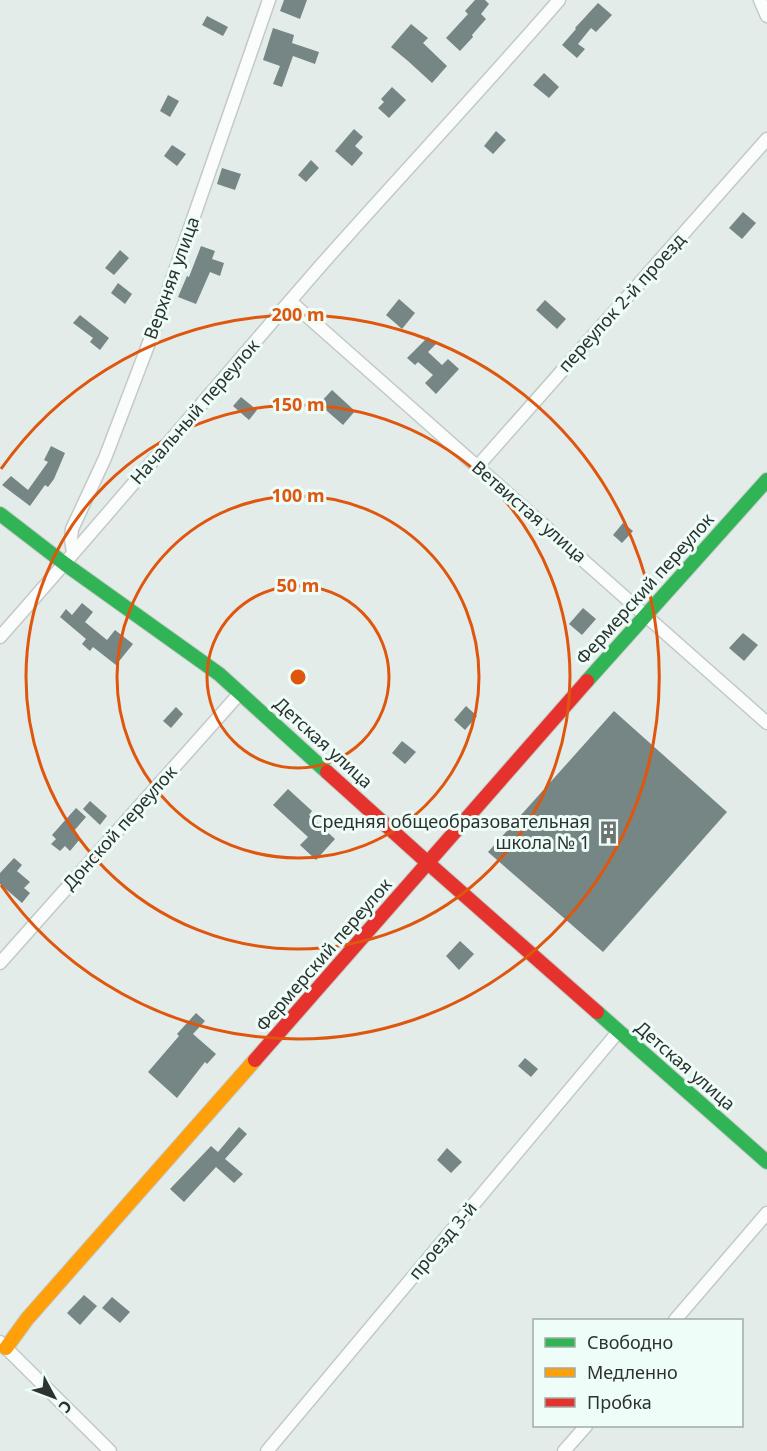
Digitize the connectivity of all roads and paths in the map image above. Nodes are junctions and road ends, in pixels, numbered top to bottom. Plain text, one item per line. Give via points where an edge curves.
1 (269, 0) edge
2 (559, 0) edge
3 (760, 0) edge
4 (767, 16) edge
5 (767, 139) edge
6 (290, 301) junction
7 (477, 466) junction
8 (767, 480) edge
9 (0, 514) edge
10 (69, 559) junction
11 (645, 615) junction
12 (0, 637) edge
13 (240, 693) junction
14 (767, 723) edge
15 (428, 863) junction
16 (0, 963) edge
17 (618, 1032) junction
18 (767, 1162) edge
19 (767, 1213) edge
20 (676, 1319) edge
21 (3, 1345) edge
22 (584, 1427) edge
23 (110, 1451) edge
24 (267, 1451) edge
25 (564, 1451) edge

1 - 10 street, Верхняя улица via 160,314 105,458 72,530
2 - 6 street, Начальный переулок
3 - 4 street
5 - 7 street, переулок 2-й проезд
6 - 7 street, Ветвистая улица
6 - 10 street, Начальный переулок
7 - 11 street, Ветвистая улица
8 - 11 street, Фермерский переулок
9 - 10 street, Детская улица
10 - 12 street, Начальный переулок
10 - 13 street, Детская улица
11 - 14 street, Ветвистая улица
11 - 15 street, Фермерский переулок
13 - 15 street, Детская улица
13 - 16 street, Донской переулок
15 - 17 street, Детская улица
15 - 21 street, Фермерский переулок
17 - 18 street, Детская улица
17 - 24 street, проезд 3-й
19 - 20 street
21 - 23 street
22 - 25 street

